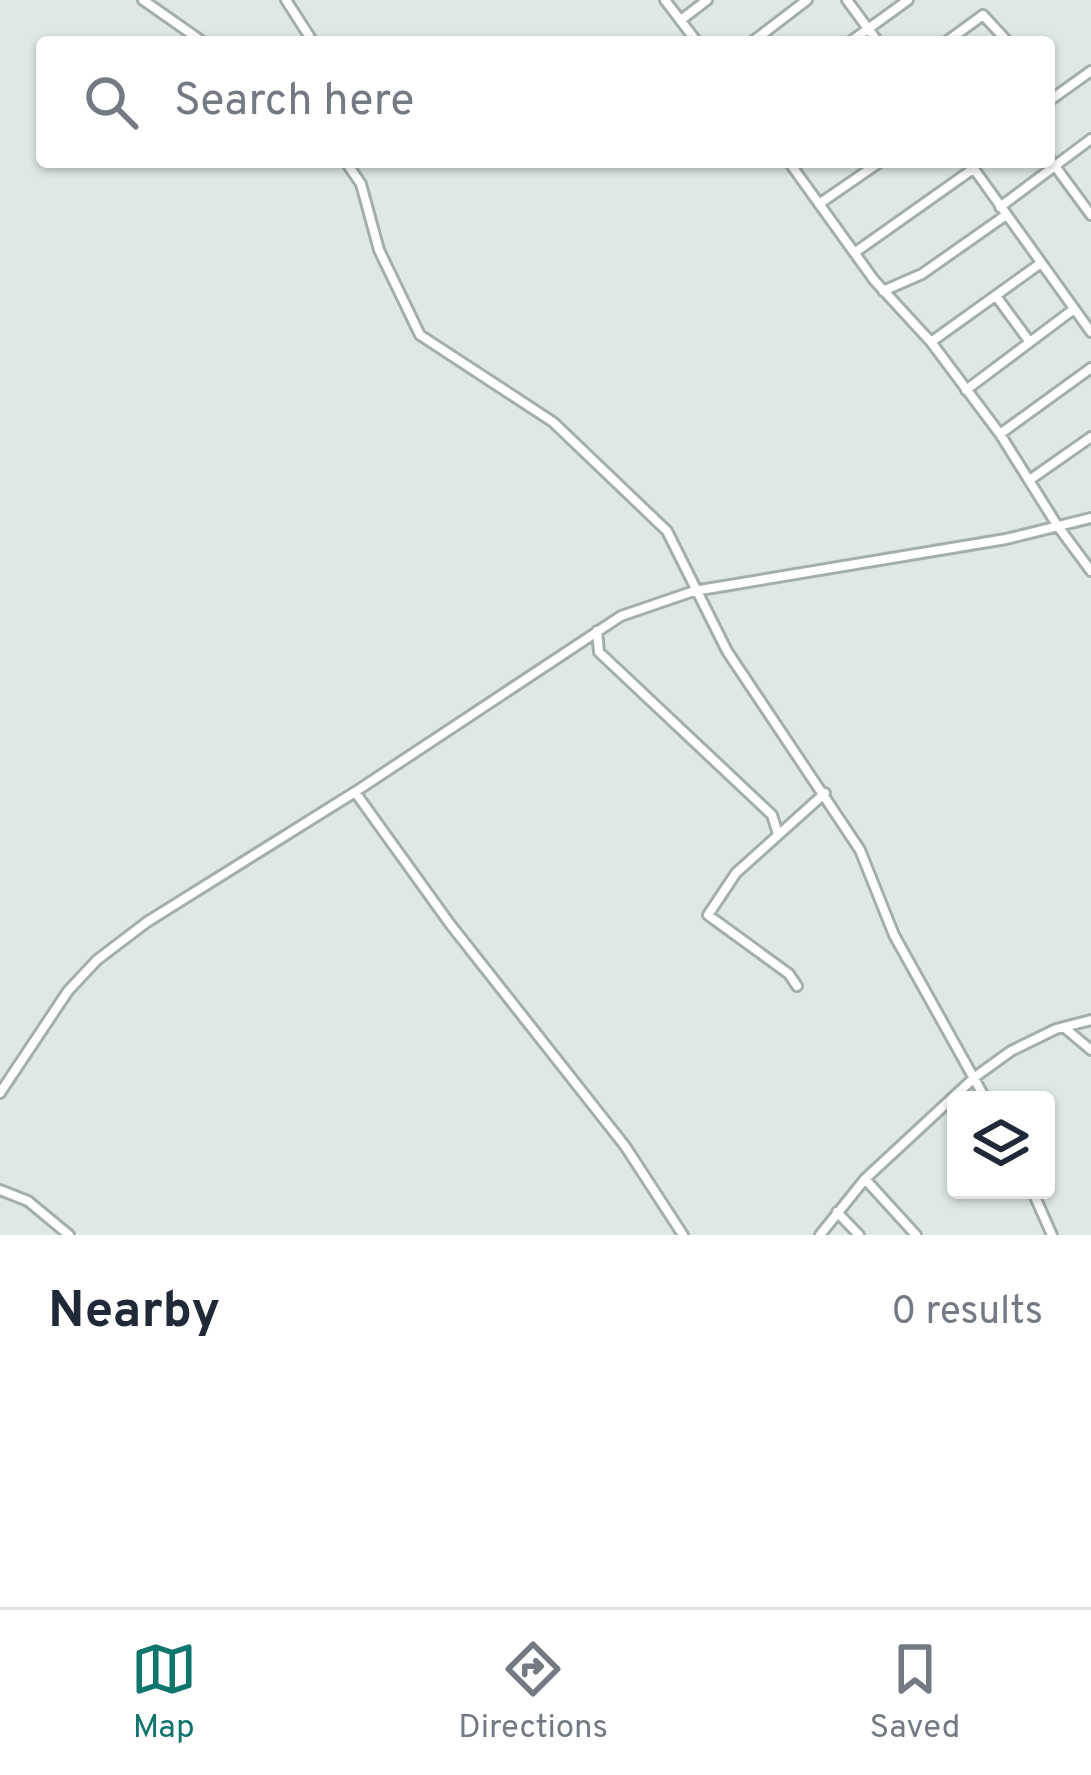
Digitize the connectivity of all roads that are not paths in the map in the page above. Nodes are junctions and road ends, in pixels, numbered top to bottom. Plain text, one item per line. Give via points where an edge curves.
1 (143, 0) edge
2 (286, 0) edge
3 (665, 0) edge
4 (707, 0) edge
5 (807, 0) edge
6 (847, 0) edge
7 (908, 0) edge
8 (681, 20) junction
9 (869, 29) junction
10 (194, 36) edge
11 (309, 36) edge
12 (693, 36) edge
13 (760, 36) edge
14 (859, 36) edge
15 (874, 36) edge
16 (954, 36) edge
17 (1002, 36) edge
18 (1091, 71) edge
19 (1055, 96) edge
20 (1091, 140) edge
21 (350, 168) edge
22 (793, 168) edge
23 (871, 168) edge
24 (967, 168) edge
25 (973, 168) edge
26 (1055, 169) junction
27 (819, 205) junction
28 (1003, 211) junction
29 (1091, 215) edge
30 (857, 251) junction
31 (1041, 263) junction
32 (883, 291) junction
33 (996, 296) junction
34 (1074, 309) junction
35 (1091, 332) edge
36 (1029, 341) junction
37 (931, 342) junction
38 (1091, 368) edge
39 (966, 390) junction
40 (1000, 434) junction
41 (1091, 437) edge
42 (1031, 479) junction
43 (1091, 518) edge
44 (1057, 525) junction
45 (1091, 571) edge
46 (694, 591) junction
47 (597, 631) junction
48 (576, 644) junction
49 (599, 652) junction
50 (355, 792) junction
51 (825, 793) junction
52 (778, 834) junction
53 (797, 986) dead end
54 (1091, 1020) edge
55 (1064, 1028) junction
56 (1091, 1050) edge
57 (975, 1077) junction
58 (982, 1091) edge
59 (0, 1093) edge
60 (865, 1180) junction
61 (0, 1190) edge
62 (1036, 1199) edge
63 (837, 1212) junction
64 (68, 1235) edge
65 (683, 1235) edge
66 (820, 1235) edge
67 (860, 1235) edge
68 (916, 1235) edge
69 (1052, 1235) edge

1 - 10 street
2 - 11 street
3 - 8 street
4 - 8 street
5 - 13 street
6 - 9 street
7 - 9 street
8 - 12 street
9 - 14 street
9 - 15 street
16 - 17 street via 983,15
18 - 19 street
20 - 26 street
21 - 46 street via 420,335 568,435 667,531
22 - 27 street
23 - 27 street
24 - 30 street
25 - 28 street
26 - 28 street
26 - 29 street
27 - 30 street
28 - 31 street
28 - 32 street via 922,274
30 - 32 street
31 - 33 street
31 - 34 street
32 - 37 street
33 - 36 street
33 - 37 street
34 - 35 street
34 - 36 street
36 - 39 street
37 - 39 street
38 - 40 street
39 - 40 street
40 - 42 street
41 - 42 street
42 - 44 street
43 - 44 street
44 - 45 street
44 - 46 street
46 - 47 street via 643,605
46 - 51 street
47 - 48 street
47 - 49 street
48 - 49 street
48 - 50 street
49 - 52 street via 772,815
50 - 59 street via 97,960
50 - 65 street via 625,1146
51 - 52 street
51 - 57 street
52 - 53 street via 736,873 708,915
54 - 55 street
55 - 56 street
55 - 57 street
57 - 58 street
57 - 60 street
60 - 63 street
60 - 68 street
61 - 64 street via 28,1201
62 - 69 street
63 - 66 street
63 - 67 street

